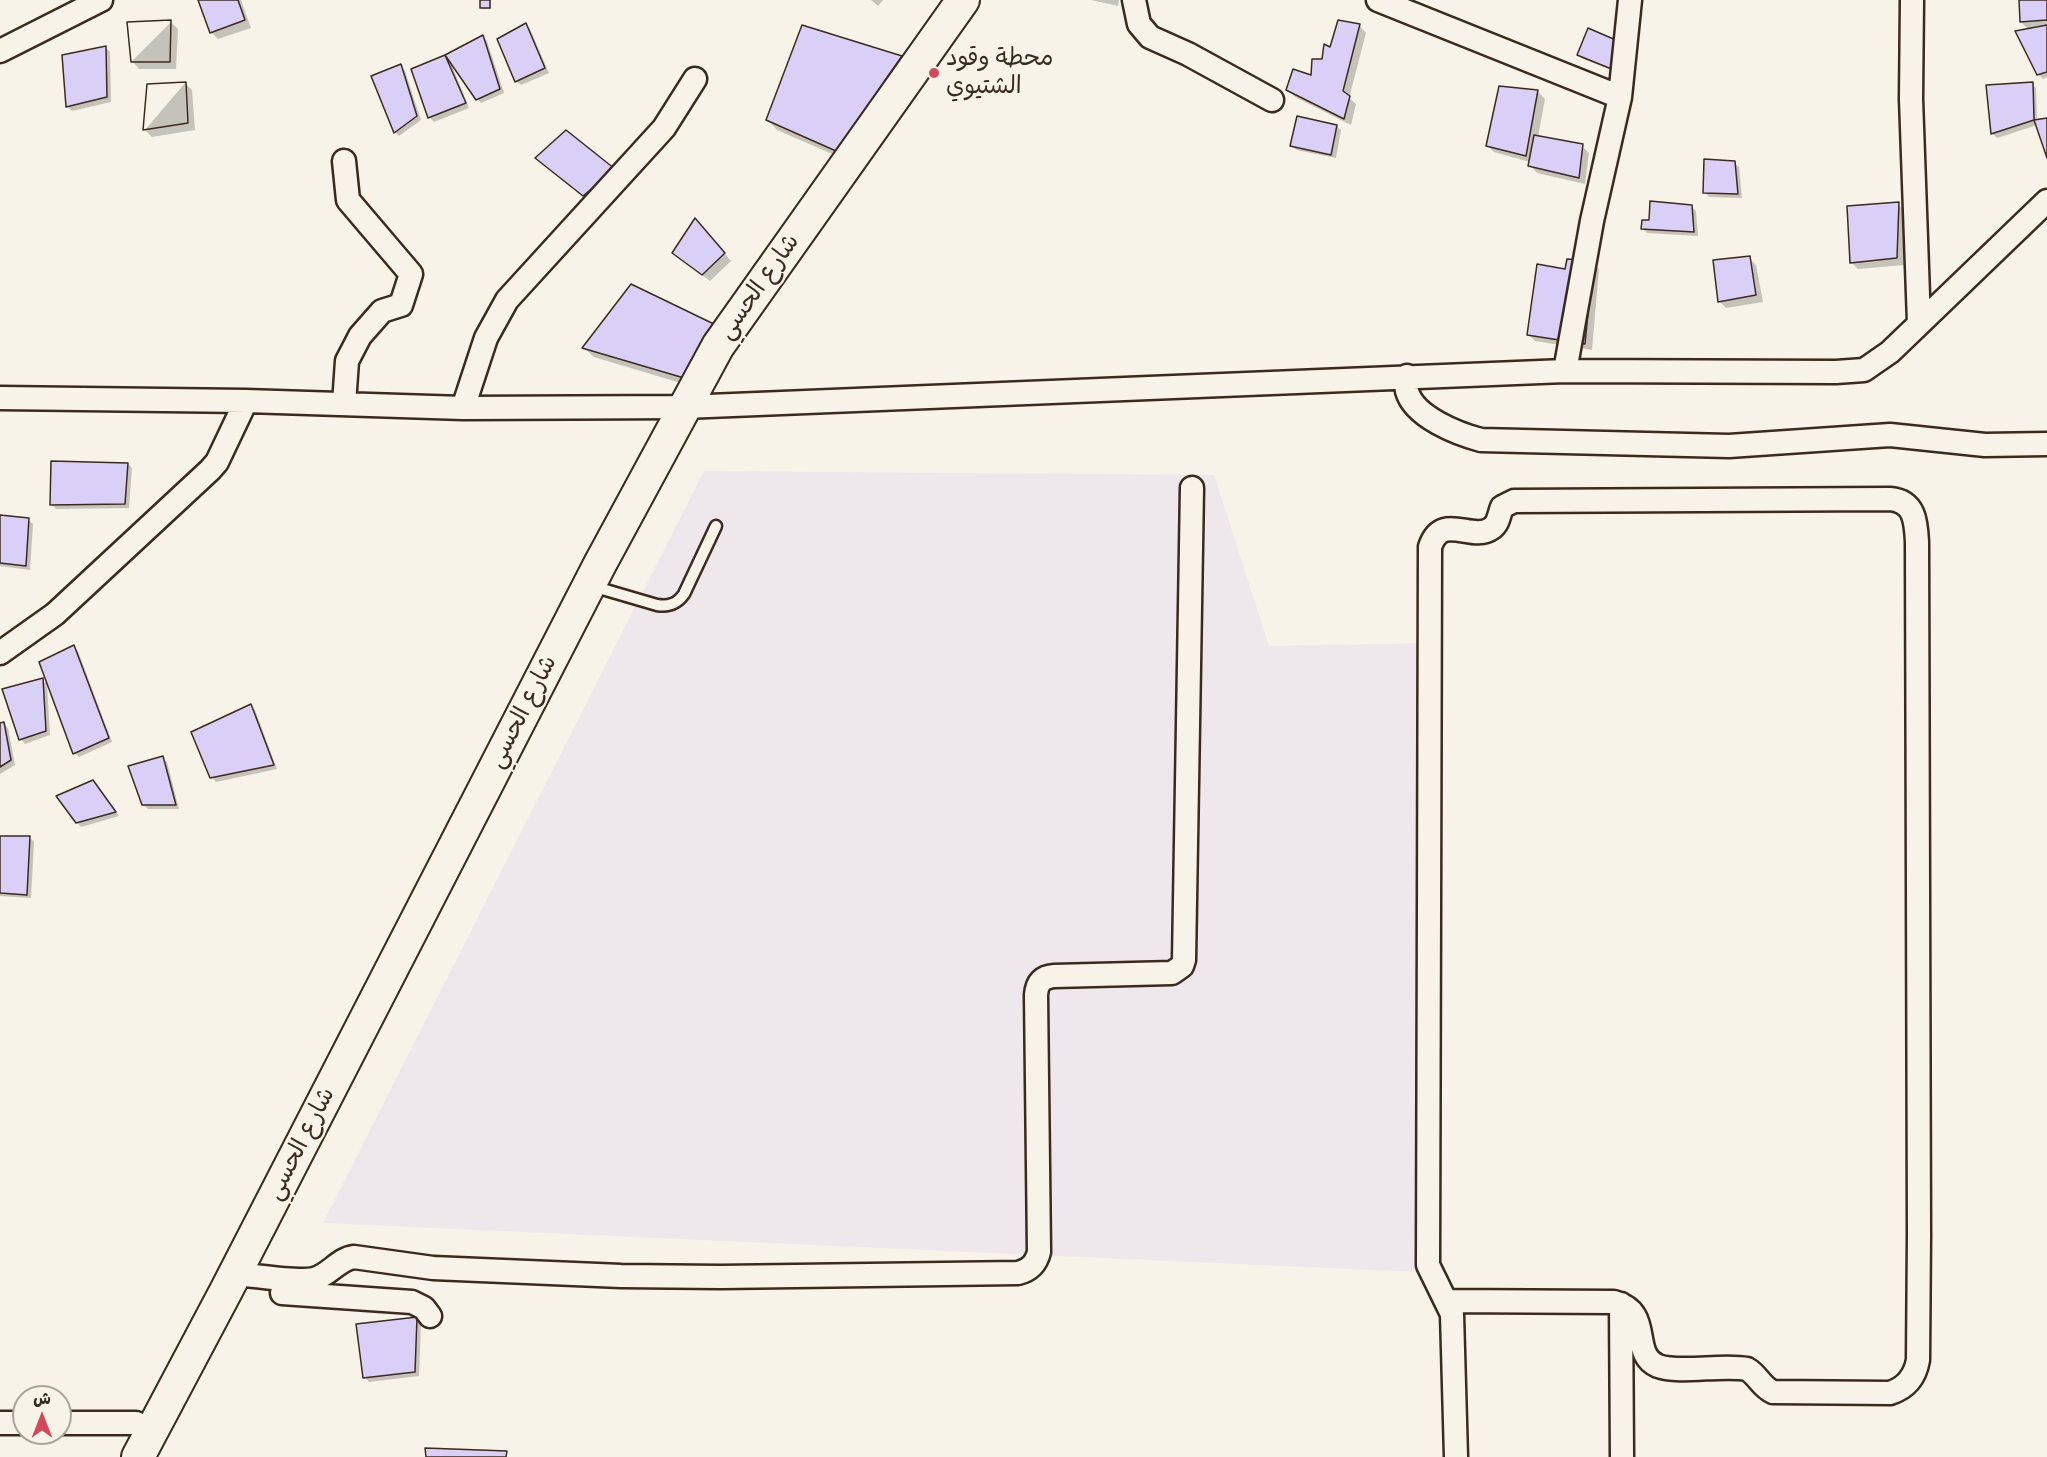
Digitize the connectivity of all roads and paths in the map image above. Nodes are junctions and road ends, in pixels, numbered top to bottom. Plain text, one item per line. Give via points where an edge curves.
1 (101, 0) edge
2 (963, 0) edge
3 (1134, 0) edge
4 (1378, 0) edge
5 (1630, 0) edge
6 (1912, 0) edge
7 (0, 51) edge
8 (694, 79) dead end
9 (1620, 97) junction
10 (1272, 100) dead end
11 (344, 161) dead end
12 (2047, 201) edge
13 (1919, 323) junction
14 (1565, 371) junction
15 (1407, 376) junction
16 (0, 398) edge
17 (246, 401) junction
18 (344, 404) junction
19 (684, 407) junction
20 (463, 408) junction
21 (2047, 444) edge
22 (1192, 488) dead end
23 (716, 526) dead end
24 (589, 585) junction
25 (0, 653) edge
26 (230, 1282) junction
27 (1447, 1301) junction
28 (1621, 1304) junction
29 (430, 1316) dead end
30 (72, 1423) edge
31 (144, 1444) edge
32 (1456, 1457) edge
33 (1622, 1457) edge

1 - 7 street
2 - 19 street, شارع الحسي via 726,332
3 - 10 street via 1139,24 1149,37
4 - 9 street
5 - 9 street
6 - 13 street via 1911,99
8 - 20 street via 664,128 507,300 486,338
9 - 14 street via 1592,221
11 - 18 street via 348,200 411,274 401,305 382,311 360,336 347,361
12 - 13 street
13 - 14 street via 1890,352 1864,370
14 - 15 street
15 - 19 street
15 - 21 street via 1407,390 1424,413 1459,434 1481,440 1729,446 1890,435 1985,445
16 - 17 street
17 - 18 street
17 - 25 street via 210,470 55,614
18 - 20 street
19 - 20 street
19 - 24 street, شارع الحسي
22 - 26 street via 1184,960 1172,973 1054,976 1038,984 1039,1252 1031,1267 1018,1273 621,1276 433,1268 354,1257 313,1279
23 - 24 lane via 684,594 673,605 657,605
24 - 26 street, شارع الحسي
26 - 29 street via 412,1302
26 - 31 street, شارع الحسي
27 - 28 street
27 - 28 street via 1428,1265 1432,541 1446,530 1478,532 1494,527 1505,504 1514,501 1896,499 1912,510 1917,542 1917,1367 1904,1386 1890,1393 1773,1392 1747,1369 1667,1368 1651,1362 1645,1355 1637,1318
27 - 32 street via 1453,1321
28 - 33 street
30 - 31 street via 136,1423

